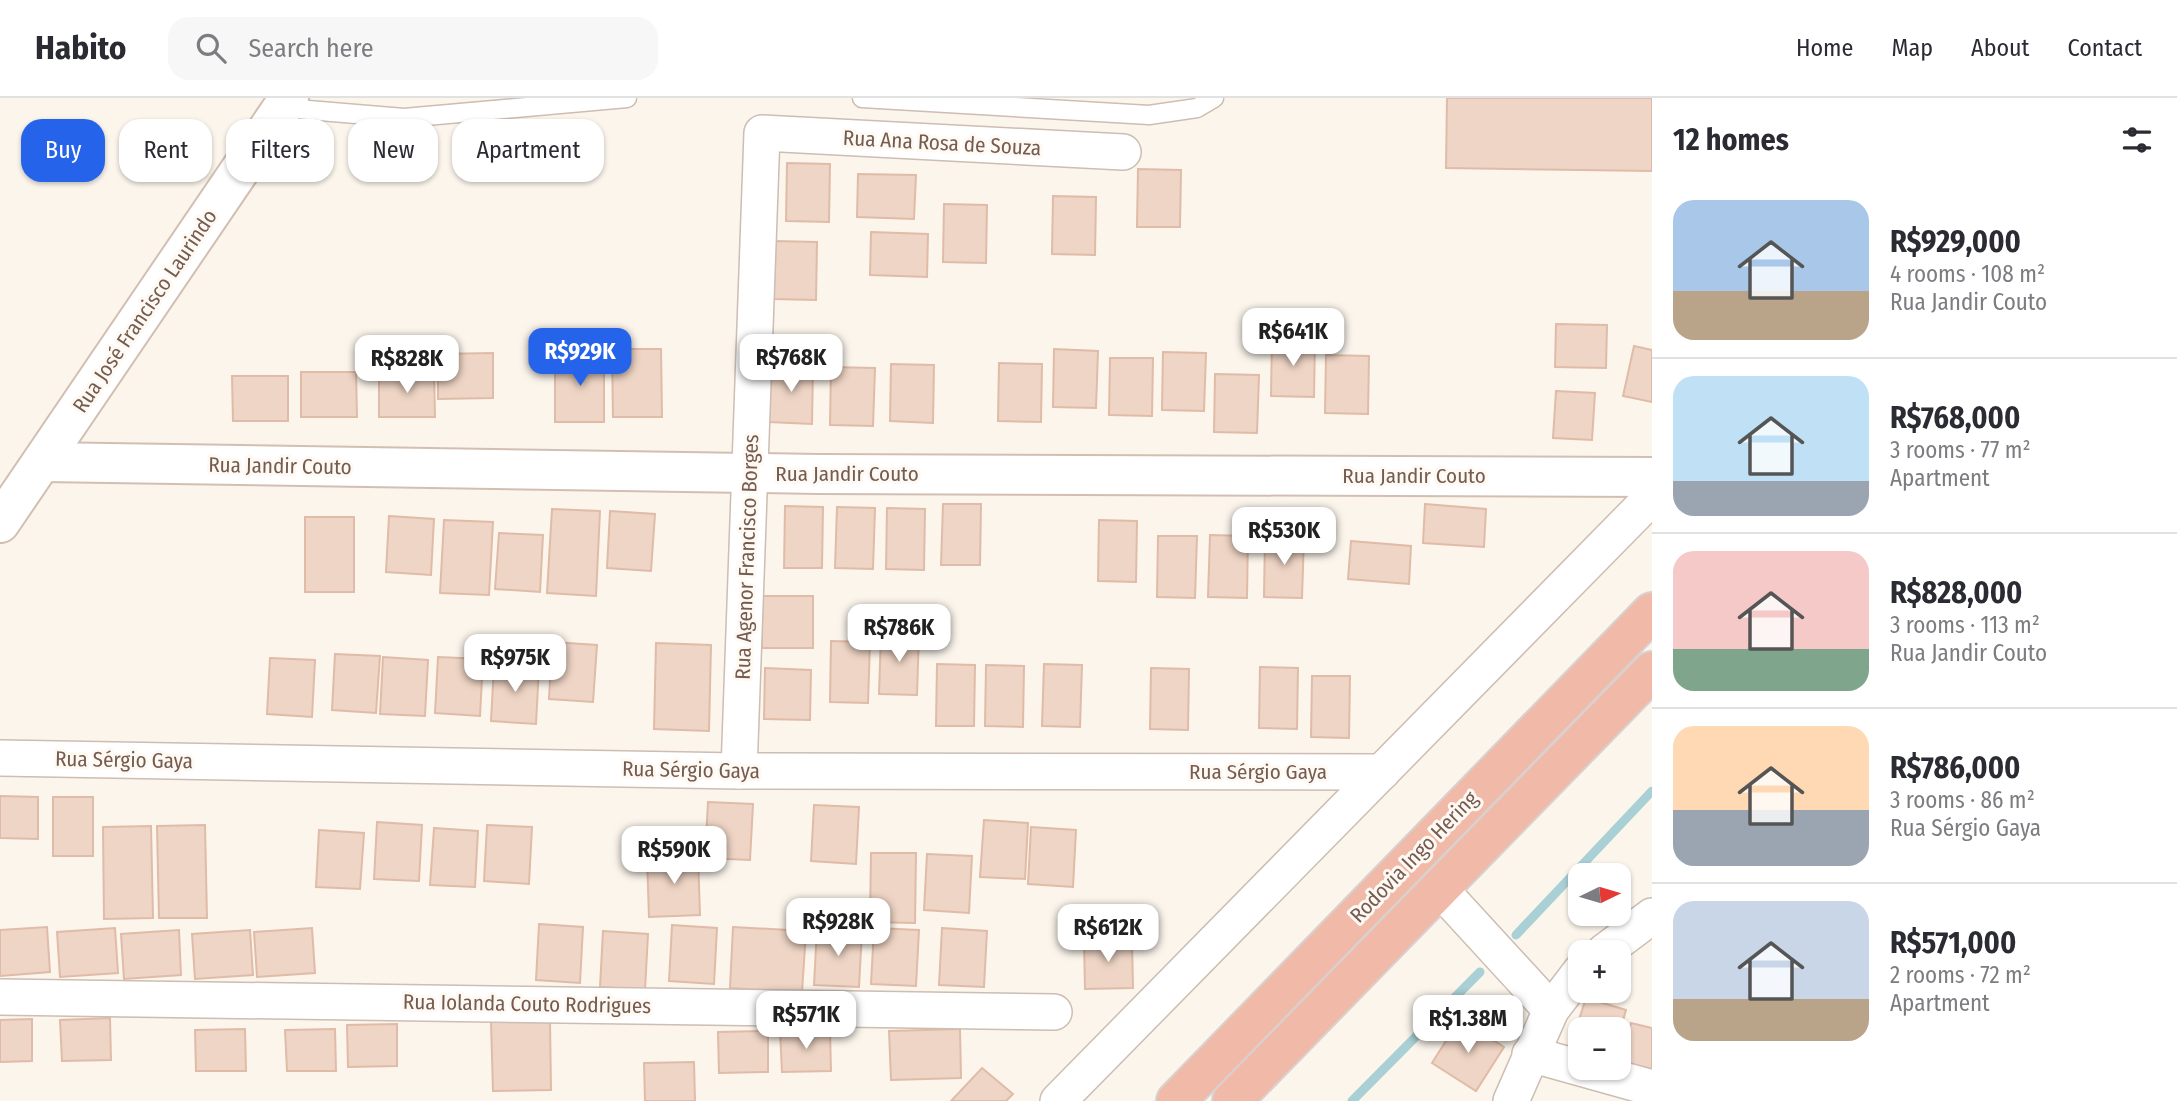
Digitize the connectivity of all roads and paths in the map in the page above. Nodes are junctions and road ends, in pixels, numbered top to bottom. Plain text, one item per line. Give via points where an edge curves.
1 (627, 98) edge
2 (862, 98) edge
3 (1214, 98) edge
4 (286, 103) edge
5 (762, 133) joint
6 (1123, 152) dead end
7 (43, 462) junction
8 (749, 473) junction
9 (1652, 477) edge
10 (1652, 497) edge
11 (0, 523) edge
12 (1652, 612) edge
13 (1652, 671) edge
14 (0, 758) edge
15 (739, 771) junction
16 (1381, 772) junction
17 (1439, 888) junction
18 (1652, 916) edge
19 (1620, 940) edge
20 (1568, 988) edge
21 (0, 997) edge
22 (1551, 1010) junction
23 (1054, 1012) dead end
24 (1530, 1054) junction
25 (1652, 1088) edge
26 (1058, 1101) edge
27 (1175, 1101) edge
28 (1232, 1101) edge
29 (1511, 1101) edge

1 - 4 lane via 404,118
2 - 3 lane via 1149,116 1197,108
4 - 7 street, Rua José Francisco Laurindo
5 - 6 street, Rua Ana Rosa de Souza
5 - 8 street, Rua Agenor Francisco Borges
7 - 8 street, Rua Jandir Couto
7 - 11 street, Rua José Francisco Laurindo
8 - 9 street, Rua Jandir Couto
8 - 15 street, Rua Agenor Francisco Borges
10 - 16 street
12 - 27 highway, Rodovia Ingo Hering
13 - 17 highway, Rodovia Ingo Hering
14 - 15 street, Rua Sérgio Gaya
15 - 16 street, Rua Sérgio Gaya
16 - 26 street
17 - 22 street
17 - 28 highway, Rodovia Ingo Hering
18 - 19 street
20 - 22 street
21 - 23 street, Rua Iolanda Couto Rodrigues
22 - 24 street
24 - 25 street
24 - 29 street

